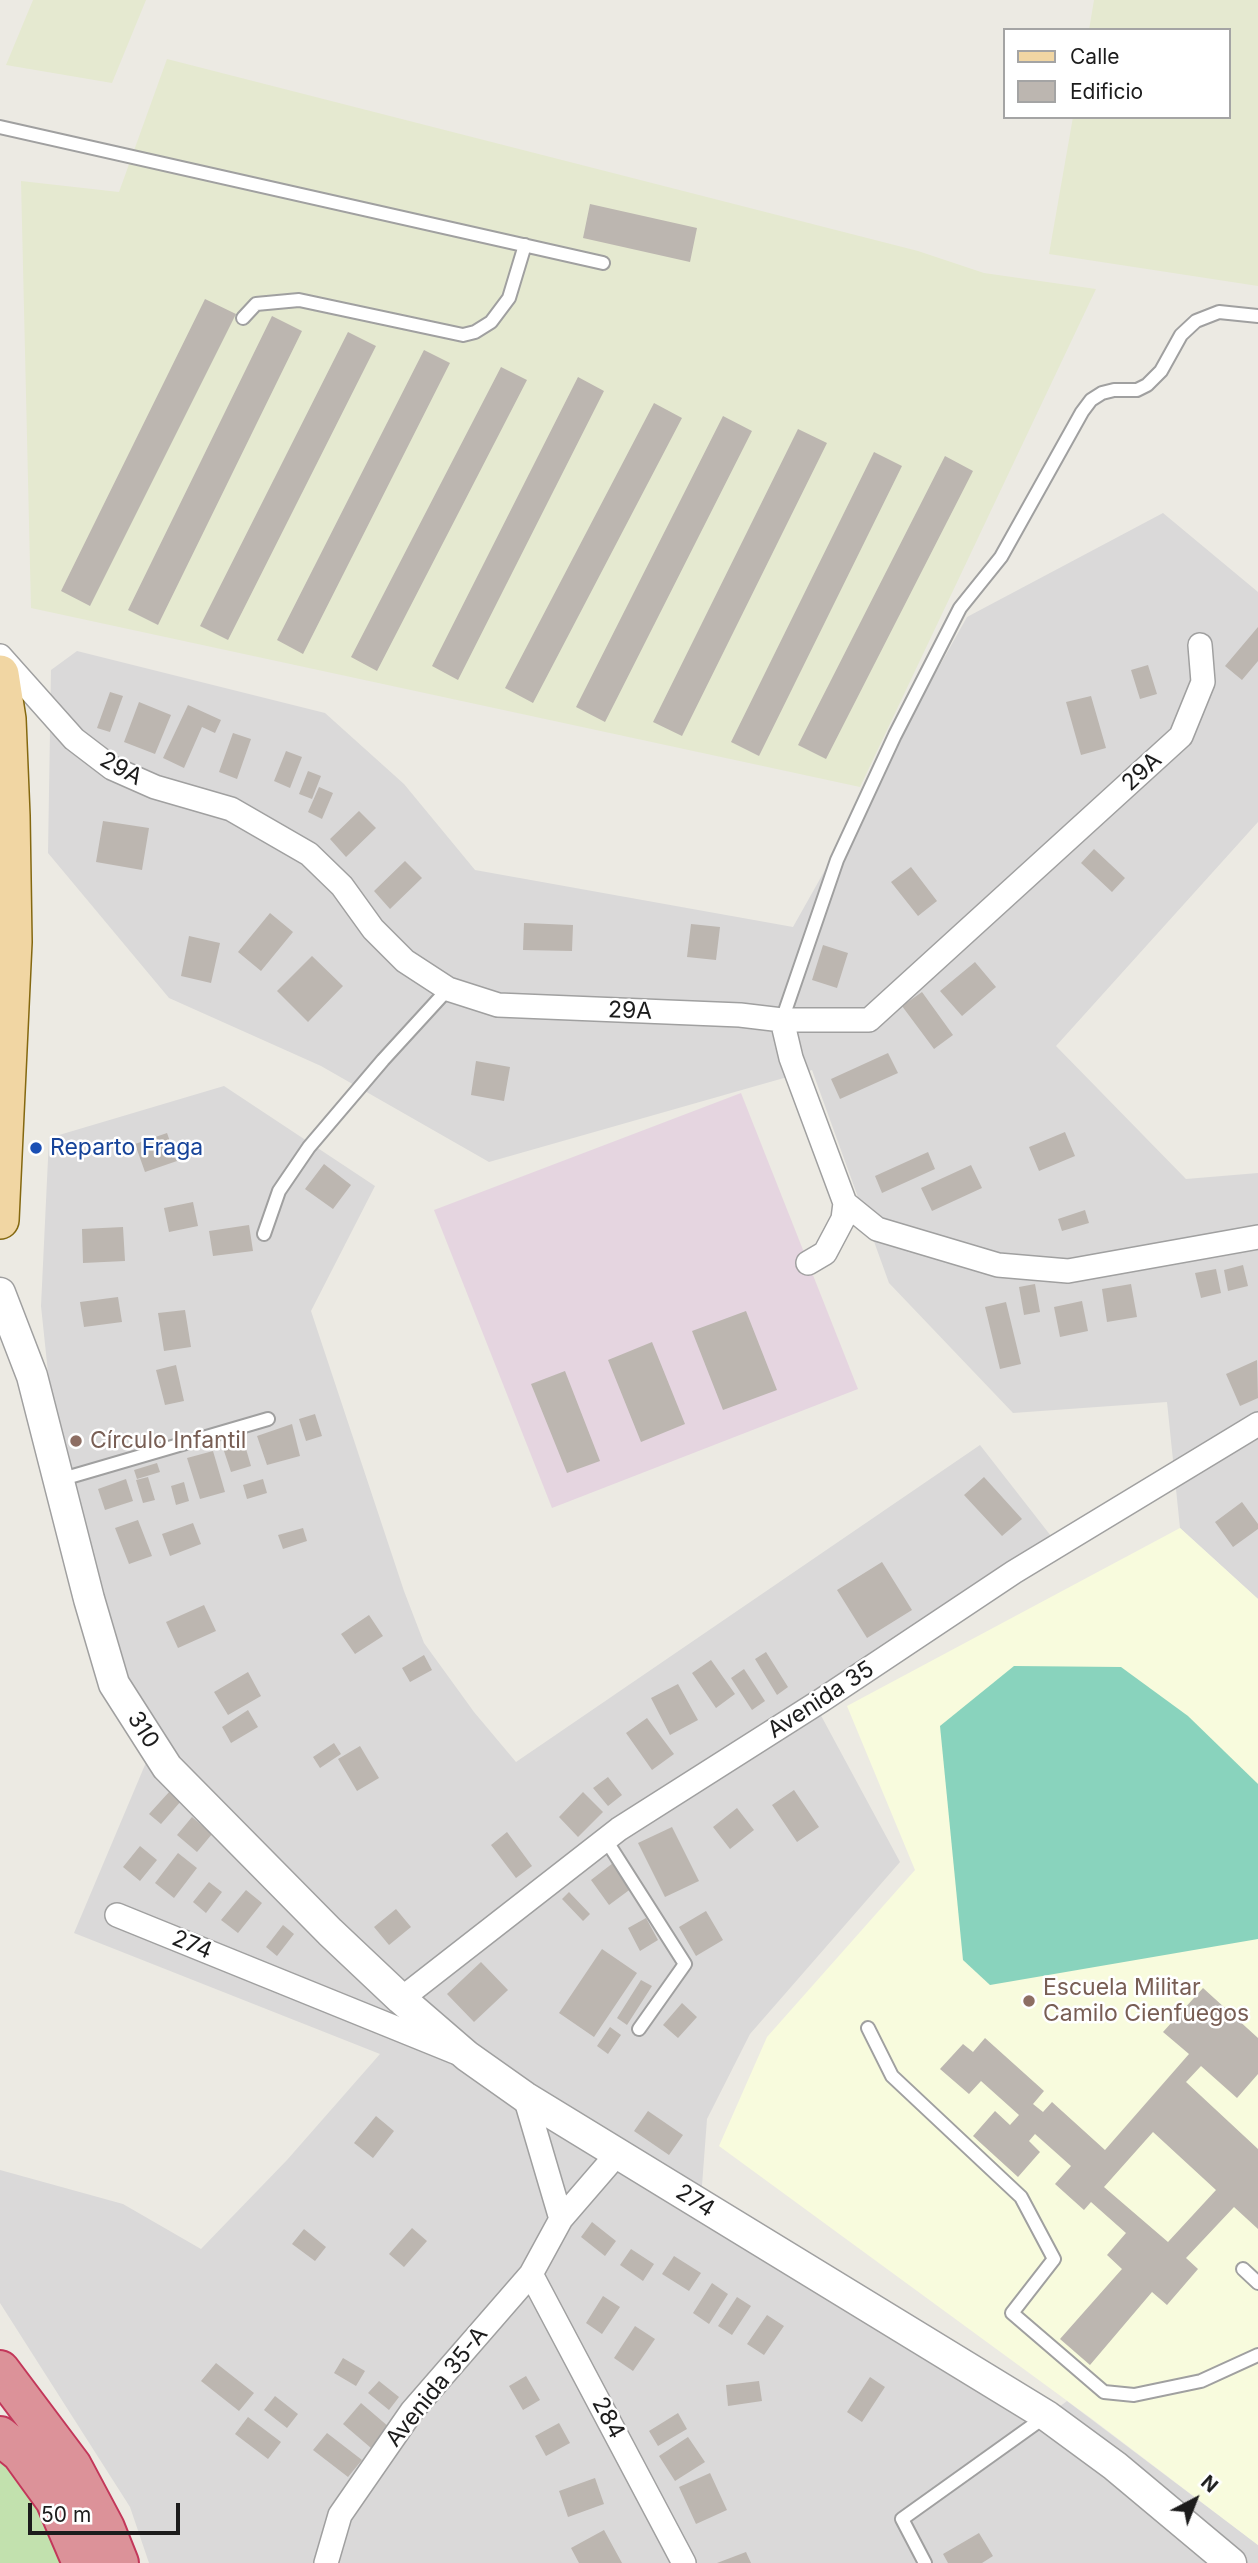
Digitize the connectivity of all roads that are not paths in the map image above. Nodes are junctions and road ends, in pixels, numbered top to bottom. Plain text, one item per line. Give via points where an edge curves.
1 (0, 127) edge
2 (525, 245) junction
3 (603, 263) dead end
4 (1258, 316) edge
5 (243, 318) dead end
6 (1200, 645) dead end
7 (0, 656) edge
8 (0, 674) edge
9 (6, 942) edge
10 (6, 980) edge
11 (448, 989) junction
12 (782, 1020) junction
13 (2, 1157) edge
14 (845, 1203) junction
15 (0, 1220) edge
16 (264, 1234) dead end
17 (1258, 1237) edge
18 (808, 1263) dead end
19 (0, 1293) edge
20 (268, 1419) dead end
21 (1258, 1424) edge
22 (59, 1480) junction
23 (606, 1840) junction
24 (117, 1915) dead end
25 (401, 1999) junction
26 (868, 2028) dead end
27 (639, 2029) dead end
28 (467, 2056) junction
29 (525, 2097) junction
30 (618, 2153) junction
31 (561, 2219) junction
32 (1243, 2269) dead end
33 (531, 2274) junction
34 (1258, 2283) edge
35 (1258, 2355) edge
36 (0, 2370) edge
37 (1046, 2416) junction
38 (0, 2437) edge
39 (82, 2563) edge
40 (119, 2563) edge
41 (326, 2563) edge
42 (684, 2563) edge
43 (925, 2563) edge
44 (1231, 2563) edge

1 - 2 lane
2 - 3 lane
2 - 5 lane via 509,298 491,322 475,332 463,335 299,300 256,304
4 - 12 lane via 1219,312 1196,321 1147,385 1102,393 1082,412 1001,557 960,608 943,639 836,860
6 - 12 street, 29A via 1203,682 1181,736 869,1020
7 - 11 street, 29A via 74,739 112,768 155,787 231,809 309,854 405,961
8 - 9 main road via 7,719 11,816
9 - 10 main road
10 - 13 main road
11 - 12 street, 29A via 498,1005
11 - 16 lane via 309,1147 279,1191
12 - 14 street
13 - 15 main road
14 - 17 street via 877,1229 998,1265 1068,1272
14 - 18 street via 843,1219 825,1253
19 - 22 street, 310 via 32,1376
20 - 22 lane
21 - 23 street, Avenida 35 via 1014,1572
22 - 25 street, 310 via 114,1684 167,1768
23 - 25 street, Avenida 35
23 - 27 lane via 685,1964
24 - 28 street, 274
25 - 28 street, 310
26 - 35 lane via 892,2076 1021,2197 1054,2259 1012,2313 1104,2392 1134,2395 1201,2381
28 - 29 street, 274
29 - 30 street, 274
29 - 31 street
30 - 31 street, Avenida 35-A
30 - 37 street, 274
31 - 33 street, Avenida 35-A
32 - 34 lane
33 - 41 street, Avenida 35-A via 412,2411 340,2515
33 - 42 street, 284
36 - 40 highway via 72,2466
37 - 43 lane via 902,2519
37 - 44 street, 274 via 1115,2466
38 - 39 highway via 21,2453 55,2500

